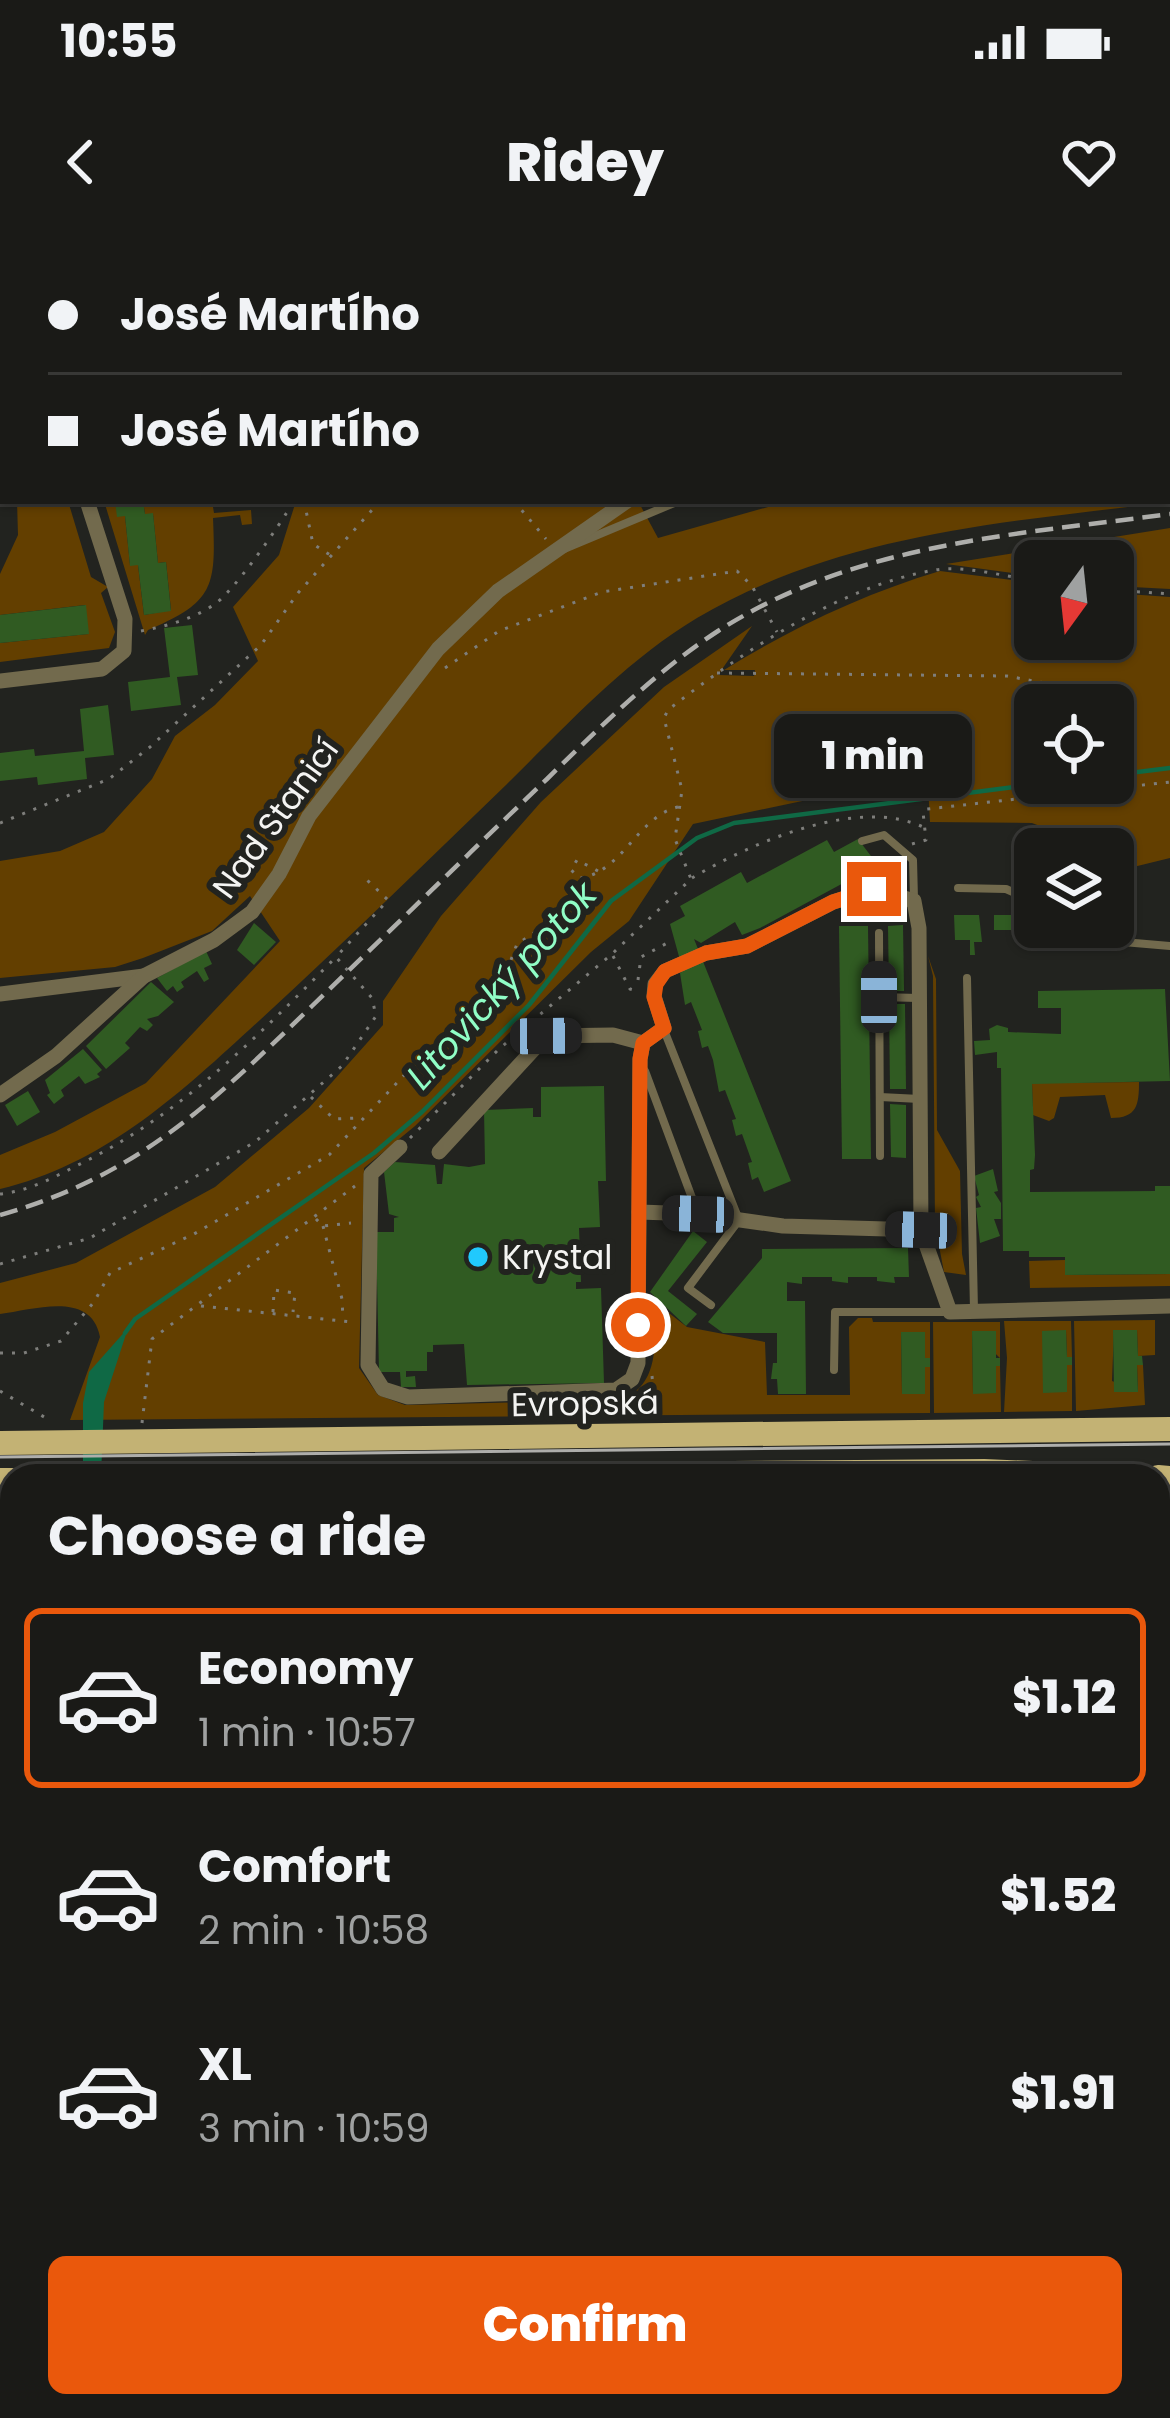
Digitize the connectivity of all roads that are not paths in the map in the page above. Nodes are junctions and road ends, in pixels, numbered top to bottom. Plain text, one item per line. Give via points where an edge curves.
1 (88, 504) edge
2 (623, 504) edge
3 (672, 504) edge
4 (555, 550) junction
5 (0, 681) edge
6 (862, 841) dead end
7 (958, 888) dead end
8 (1014, 893) edge
9 (914, 901) junction
10 (879, 933) dead end
11 (1134, 943) edge
12 (1170, 946) edge
13 (144, 976) junction
14 (967, 978) dead end
15 (0, 994) edge
16 (879, 997) junction
17 (919, 998) junction
18 (664, 1028) junction
19 (641, 1051) junction
20 (0, 1095) edge
21 (880, 1097) junction
22 (920, 1099) junction
23 (400, 1147) road end
24 (439, 1152) dead end
25 (880, 1156) dead end
26 (639, 1212) junction
27 (698, 1214) junction
28 (740, 1220) junction
29 (921, 1230) junction
30 (711, 1305) dead end
31 (1170, 1306) edge
32 (974, 1311) junction
33 (950, 1312) junction
34 (834, 1370) dead end
35 (1170, 1430) edge
36 (0, 1443) edge

1 - 5 street via 127,634 124,651 102,669
2 - 4 street, Nad Stanicí
3 - 4 lane
4 - 13 street, Nad Stanicí via 439,649 309,816 252,912
6 - 9 lane via 884,835 914,860
7 - 8 lane
9 - 17 street
9 - 18 street via 874,889 747,946 665,971 654,997
10 - 16 lane
11 - 12 lane
13 - 15 street
13 - 20 street, Nad Stanicí
14 - 32 lane
16 - 17 lane
16 - 21 lane
17 - 22 street
18 - 19 street
18 - 28 lane
19 - 24 street via 613,1036 546,1036
19 - 26 street
19 - 27 lane
21 - 22 lane
21 - 25 lane
22 - 29 street
23 - 26 street via 370,1174 368,1365 383,1389 407,1397 616,1390 632,1379
26 - 27 street
27 - 28 street
28 - 29 street
28 - 30 lane via 688,1288
29 - 33 street
31 - 32 street
32 - 33 street
33 - 34 lane via 836,1312
35 - 36 main road, Evropská

